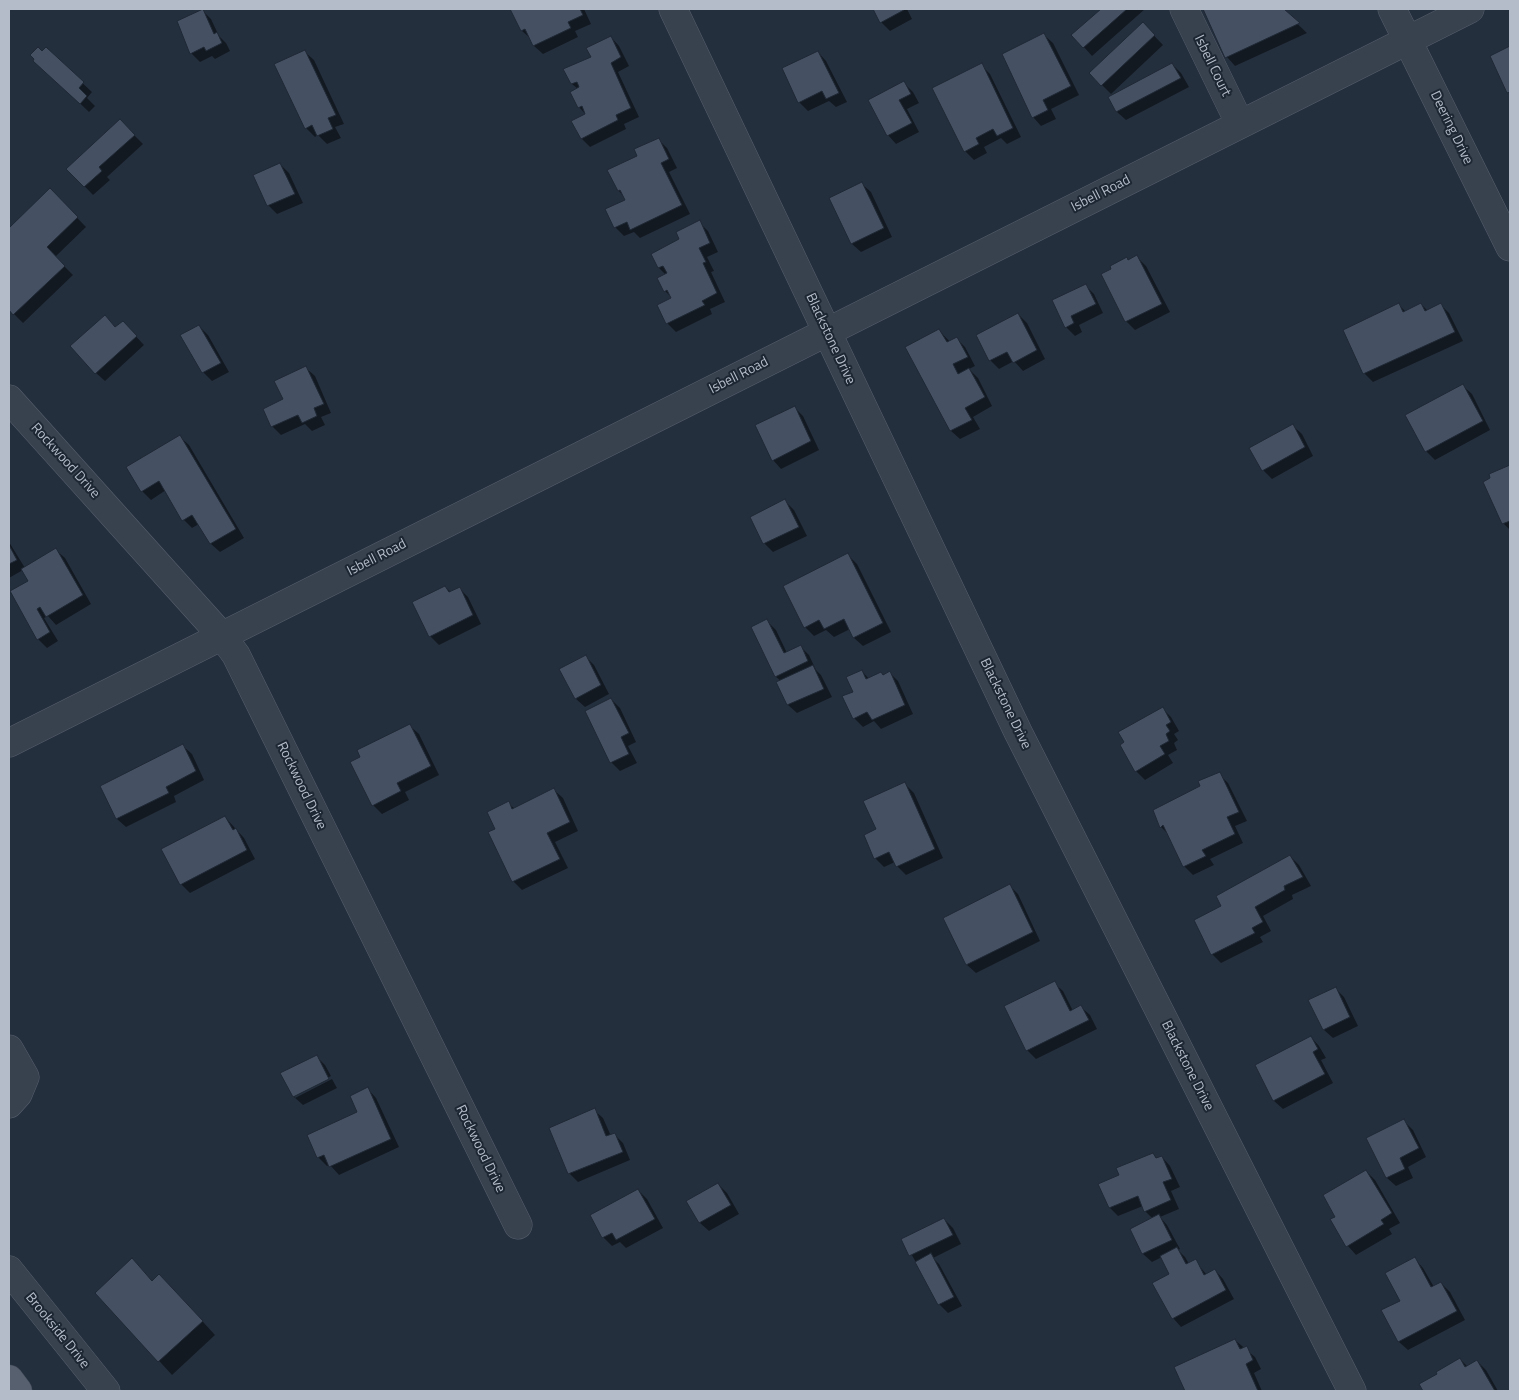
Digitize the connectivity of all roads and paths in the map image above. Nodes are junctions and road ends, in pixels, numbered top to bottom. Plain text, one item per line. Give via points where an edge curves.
1 (673, 9) edge
2 (1184, 9) edge
3 (1392, 9) edge
4 (1470, 9) edge
5 (1408, 40) junction
6 (1240, 124) junction
7 (1510, 247) edge
8 (826, 332) junction
9 (9, 399) edge
10 (222, 636) junction
11 (9, 743) edge
12 (9, 1049) edge
13 (9, 1104) edge
14 (518, 1224) dead end
15 (9, 1270) edge
16 (9, 1379) edge
17 (18, 1391) edge
18 (106, 1391) edge
19 (1352, 1391) edge

1 - 8 street, Blackstone Drive
2 - 6 street, Isbell Court
3 - 5 street, Deering Drive
4 - 5 street, Isbell Road
5 - 6 street, Isbell Road
5 - 7 street, Deering Drive
6 - 8 street, Isbell Road
8 - 10 street, Isbell Road
8 - 19 street, Blackstone Drive via 1018,732
9 - 10 street, Rockwood Drive
10 - 11 street, Isbell Road
10 - 14 street, Rockwood Drive via 236,655
12 - 13 street via 25,1077 18,1094
15 - 18 street, Brookside Drive
16 - 17 main road

